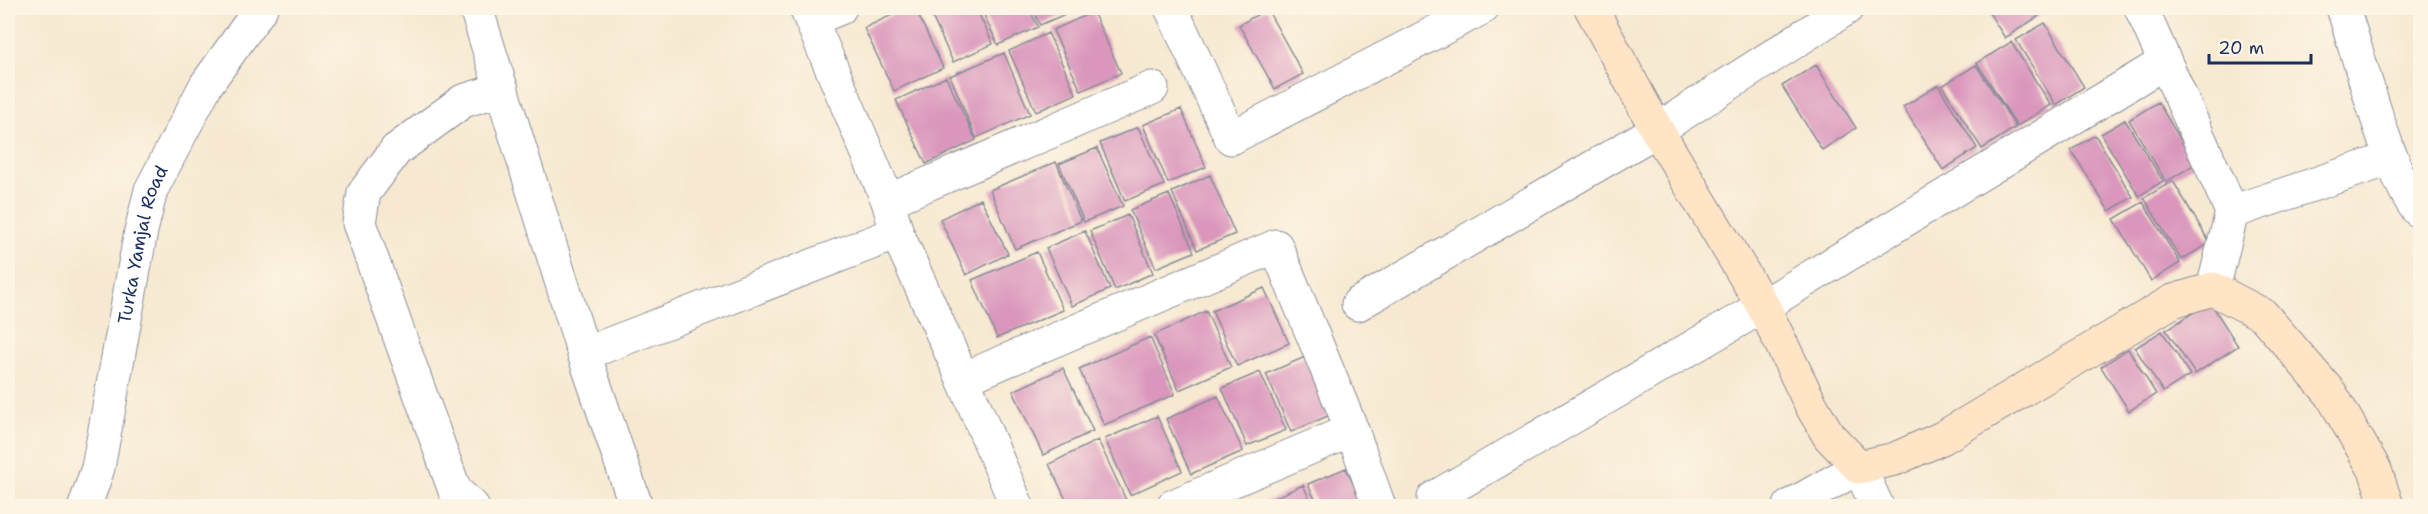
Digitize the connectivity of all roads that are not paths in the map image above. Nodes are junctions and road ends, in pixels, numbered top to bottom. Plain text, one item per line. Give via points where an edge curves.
1 (261, 8) edge
2 (476, 8) edge
3 (1171, 8) edge
4 (1482, 8) edge
5 (1591, 8) edge
6 (1847, 8) edge
7 (2141, 8) edge
8 (2343, 8) edge
9 (819, 12) edge
10 (2165, 62) junction
11 (1152, 88) dead end
12 (502, 89) junction
13 (1657, 130) junction
14 (2392, 158) junction
15 (888, 201) junction
16 (2232, 212) junction
17 (2421, 212) edge
18 (897, 233) junction
19 (2213, 289) junction
20 (1358, 304) dead end
21 (1763, 306) junction
22 (584, 354) junction
23 (963, 379) junction
24 (1352, 430) junction
25 (1859, 467) junction
26 (1434, 498) dead end
27 (85, 507) edge
28 (472, 507) edge
29 (636, 507) edge
30 (1017, 507) edge
31 (1173, 507) edge
32 (1379, 507) edge
33 (1790, 507) edge
34 (1877, 507) edge
35 (2387, 507) edge

1 - 27 street, Turka Yamjal Road via 206,85 151,190 98,468
2 - 12 street
3 - 4 street via 1231,138
5 - 13 main road
6 - 13 street
7 - 10 street
8 - 14 street
9 - 15 street
10 - 16 street
10 - 21 street
11 - 15 street
12 - 22 street
12 - 28 street via 463,101 396,150 364,194 359,223 455,491
13 - 20 street
13 - 21 main road
14 - 16 street
14 - 17 street via 2414,206
15 - 18 street
16 - 19 street
18 - 22 street
18 - 23 street
19 - 25 main road via 2173,301 1942,438 1895,459
19 - 35 main road via 2263,315 2331,393 2375,470
21 - 25 main road via 1829,436
21 - 26 street
22 - 29 street
23 - 24 street via 1276,246
23 - 30 street
24 - 31 street
24 - 32 street
25 - 33 street
25 - 34 street

